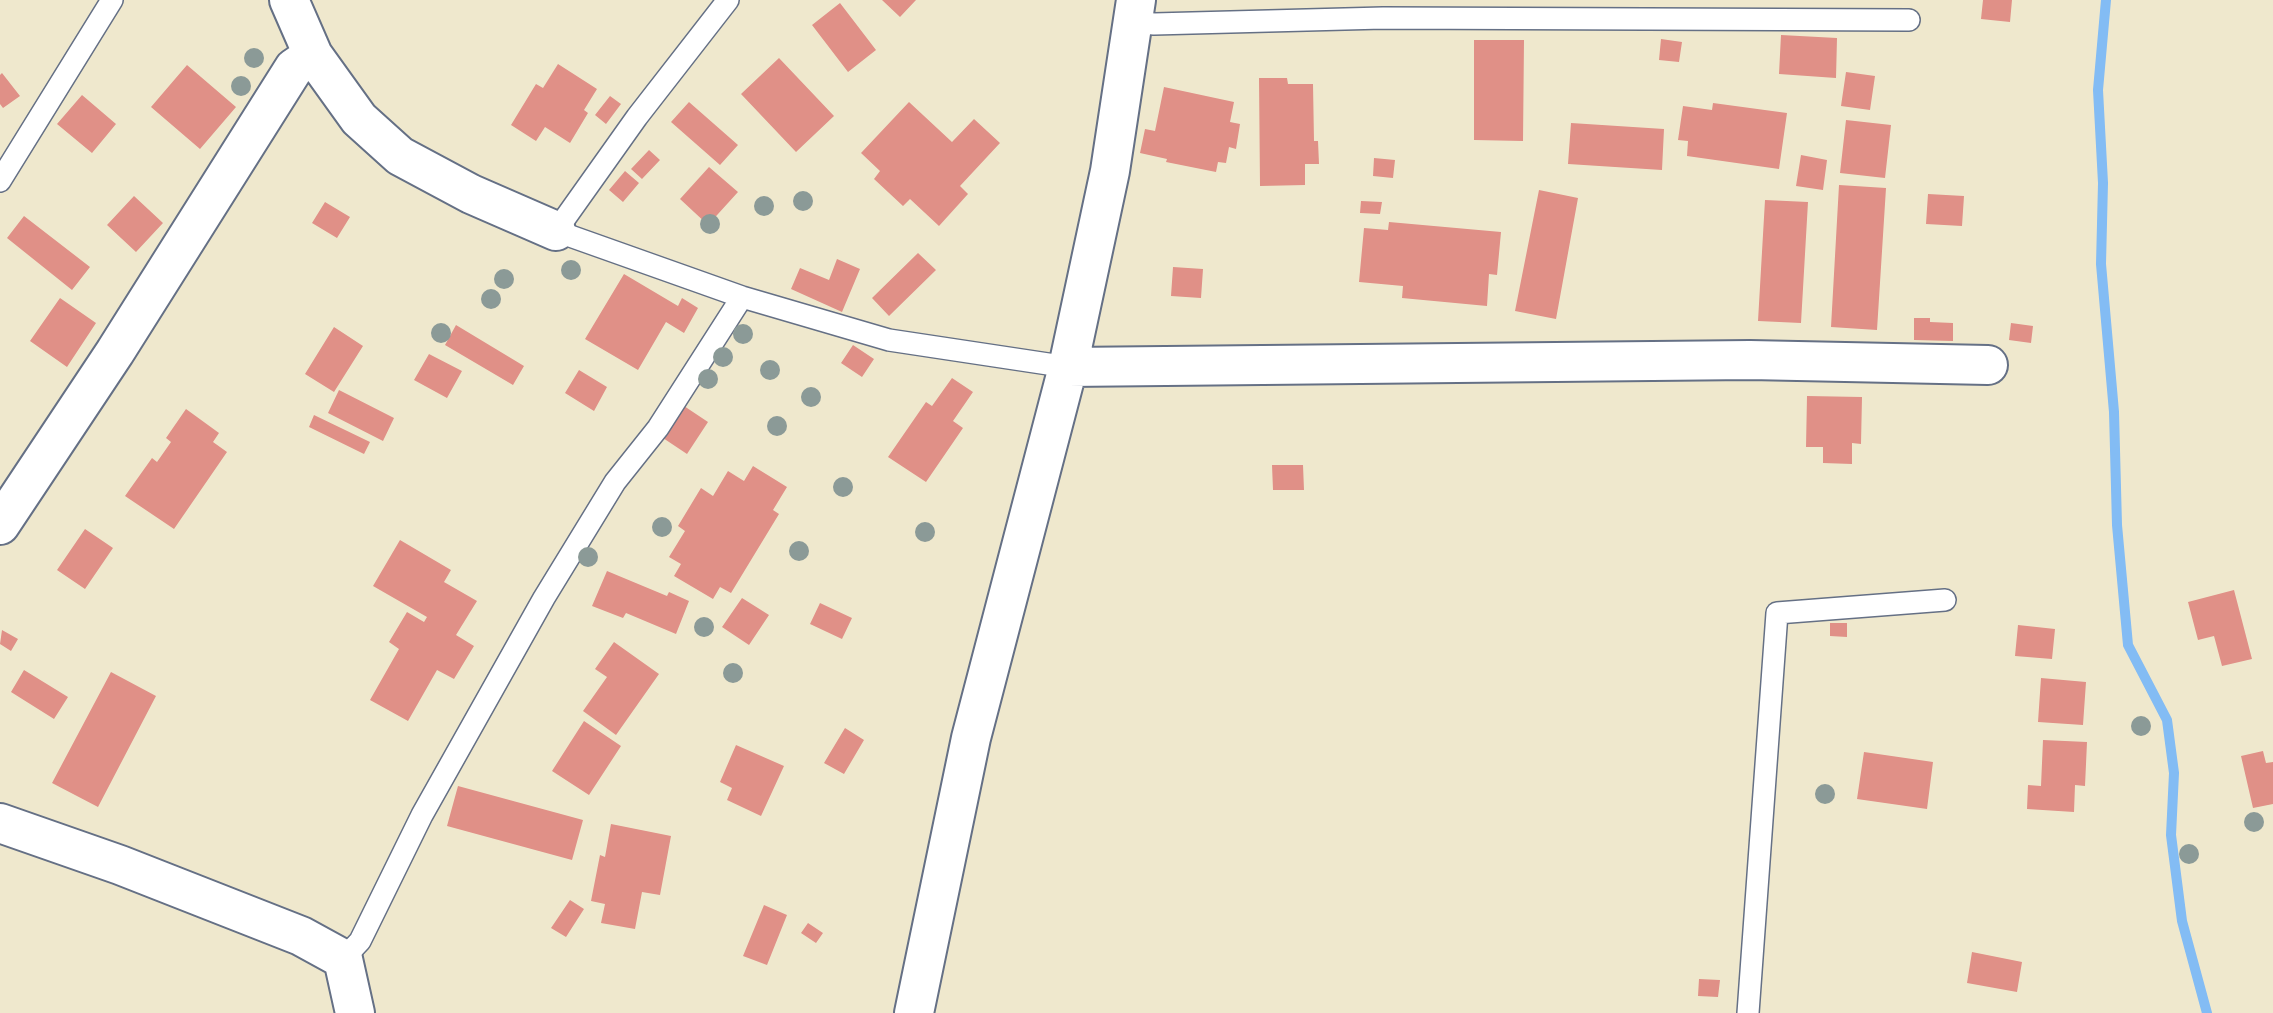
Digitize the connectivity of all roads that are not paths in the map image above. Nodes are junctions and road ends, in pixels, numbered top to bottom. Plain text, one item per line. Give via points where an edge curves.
1 (112, 0) edge
2 (289, 0) edge
3 (728, 0) edge
4 (1135, 11) edge
5 (1909, 19) dead end
6 (313, 55) junction
7 (0, 181) edge
8 (556, 231) junction
9 (742, 297) junction
10 (1988, 365) dead end
11 (1068, 367) junction
12 (0, 525) edge
13 (1945, 600) dead end
14 (0, 823) edge
15 (343, 960) junction
16 (355, 1013) edge
17 (914, 1013) edge
18 (1748, 1013) edge

1 - 7 lane
2 - 6 street
3 - 8 lane
4 - 5 lane via 1154,24 1383,18
4 - 11 street via 1110,171
6 - 8 street via 359,119 400,156
6 - 12 street via 294,68
8 - 9 lane
9 - 11 lane via 889,340
9 - 15 lane via 658,428 615,482 544,598 422,815 360,941
10 - 11 street via 1736,360
11 - 17 street via 971,738
13 - 18 lane via 1777,613
14 - 15 street via 301,936
15 - 16 street

